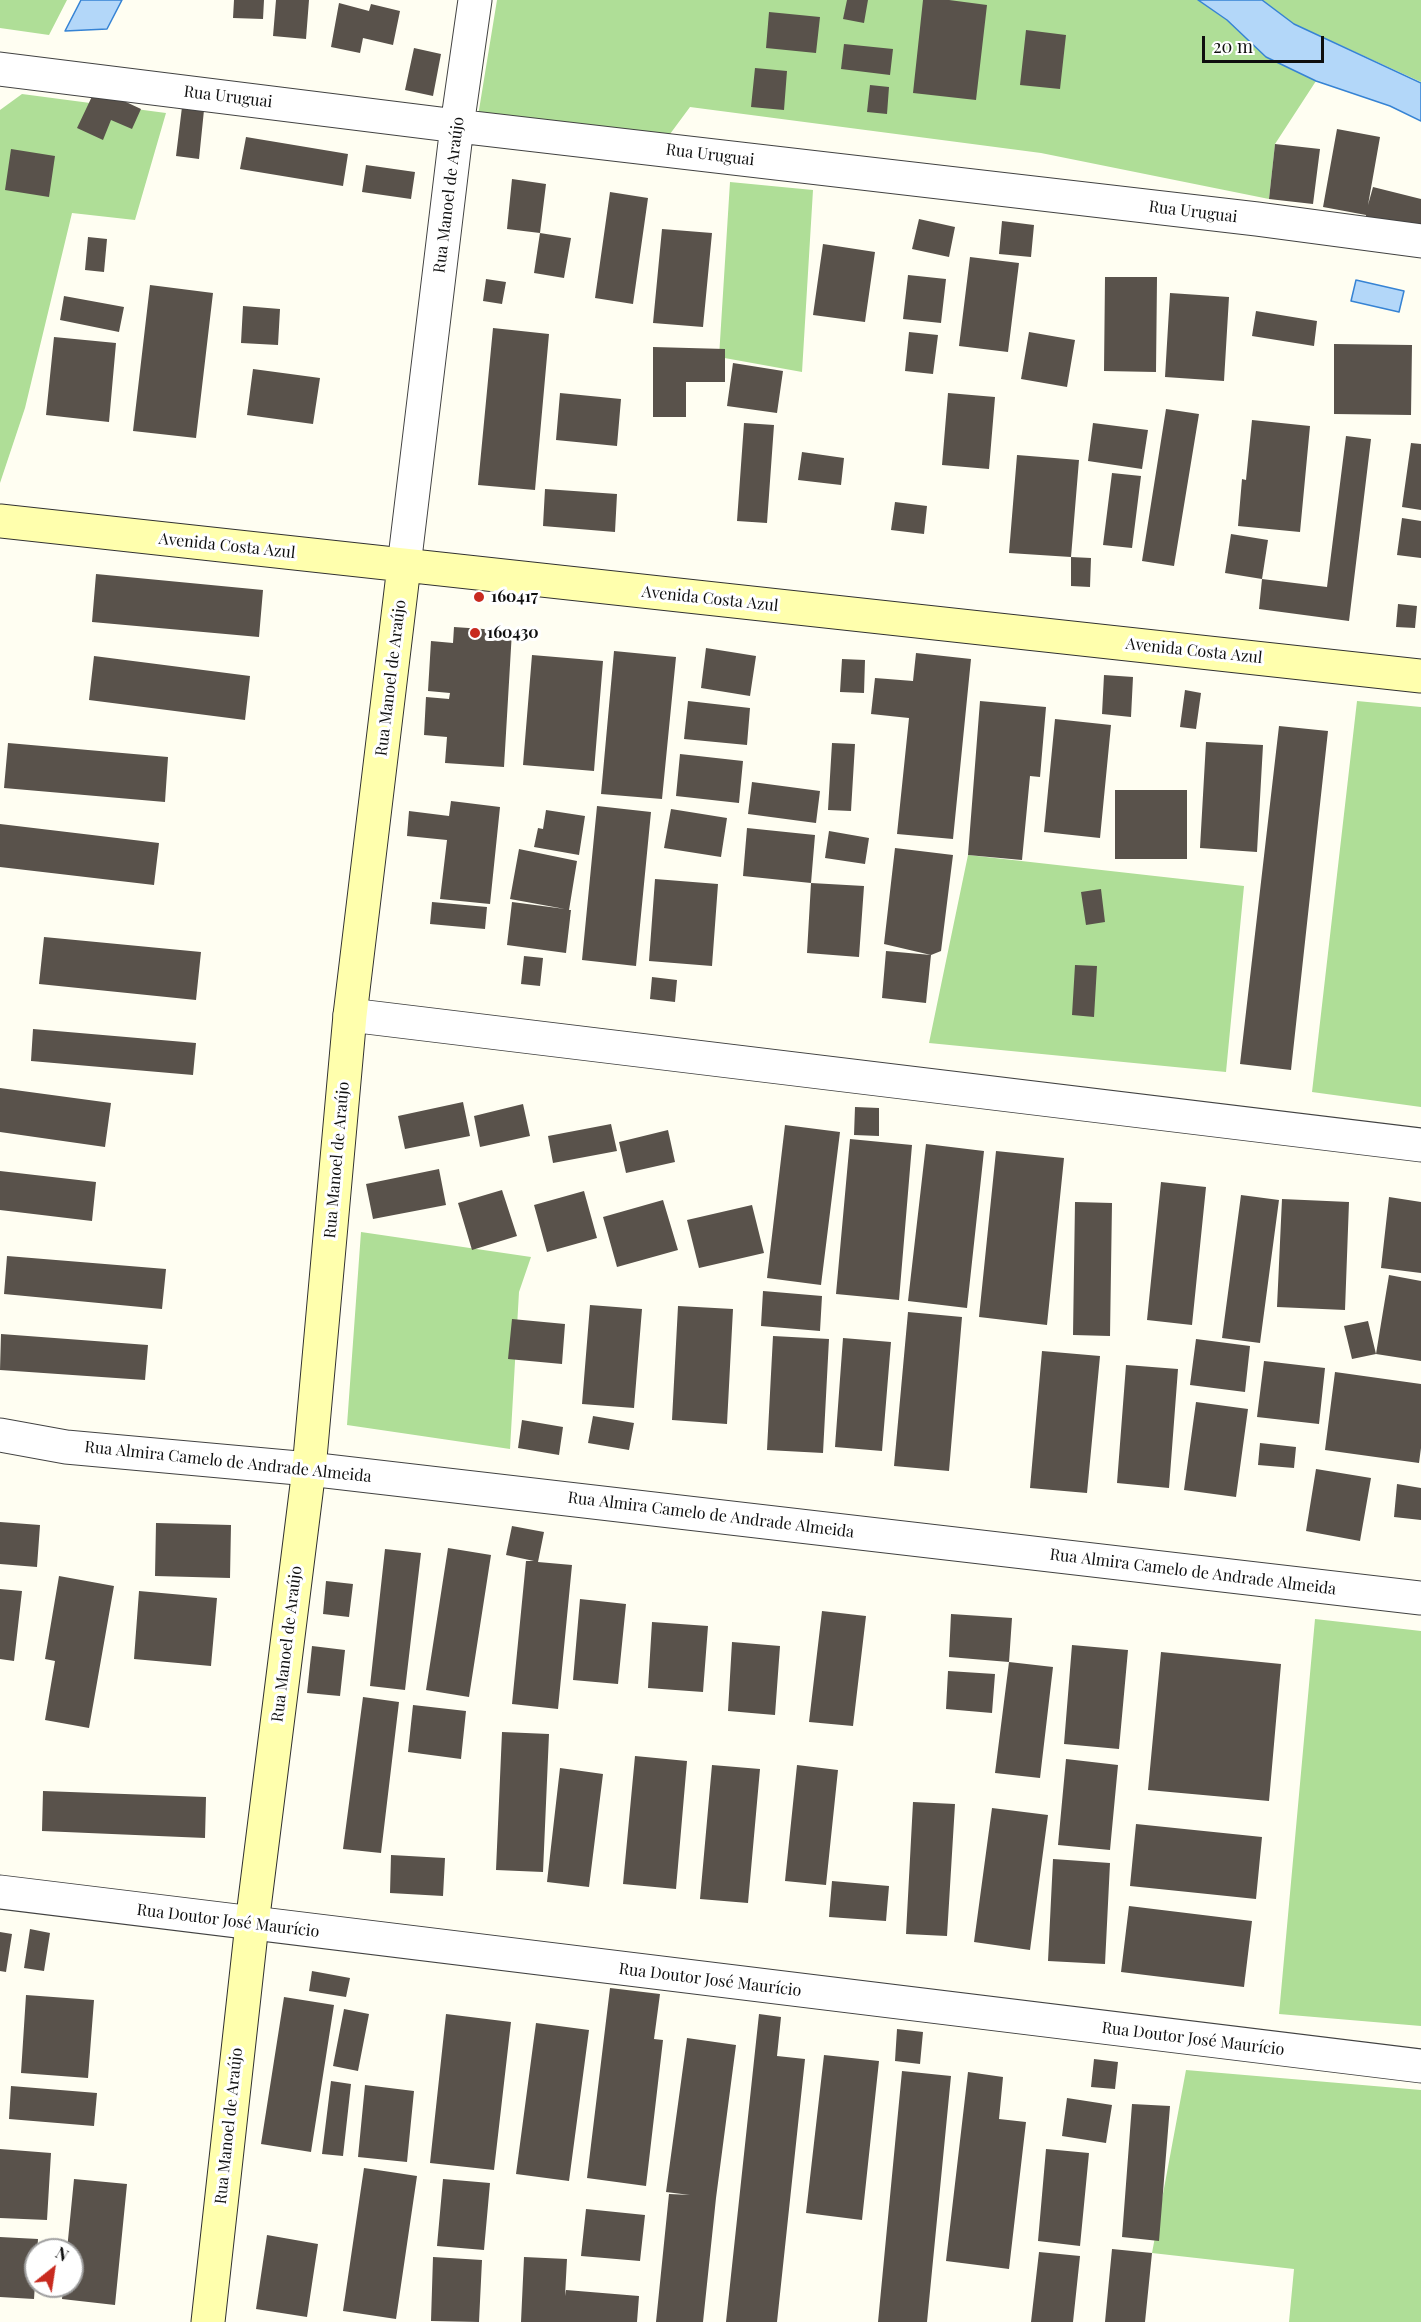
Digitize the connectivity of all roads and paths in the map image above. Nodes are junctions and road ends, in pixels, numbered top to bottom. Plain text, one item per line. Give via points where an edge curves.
1 (475, 0) edge
2 (0, 69) edge
3 (457, 126) junction
4 (1421, 241) edge
5 (0, 521) edge
6 (404, 566) junction
7 (1421, 676) edge
8 (350, 1015) junction
9 (1421, 1145) edge
10 (0, 1435) edge
11 (309, 1469) junction
12 (1421, 1598) edge
13 (0, 1892) edge
14 (252, 1924) junction
15 (1421, 2066) edge
16 (208, 2322) edge

1 - 3 street, Rua Manoel de Araújo
2 - 3 street, Rua Uruguai
3 - 4 street, Rua Uruguai
3 - 6 street, Rua Manoel de Araújo
5 - 6 street, Avenida Costa Azul
6 - 7 street, Avenida Costa Azul
6 - 8 street, Rua Manoel de Araújo
8 - 9 street
8 - 11 street, Rua Manoel de Araújo
10 - 11 street, Rua Almira Camelo de Andrade Almeida via 66,1447
11 - 12 street, Rua Almira Camelo de Andrade Almeida
11 - 14 street, Rua Manoel de Araújo
13 - 14 street, Rua Doutor José Maurício
14 - 15 street, Rua Doutor José Maurício
14 - 16 street, Rua Manoel de Araújo

